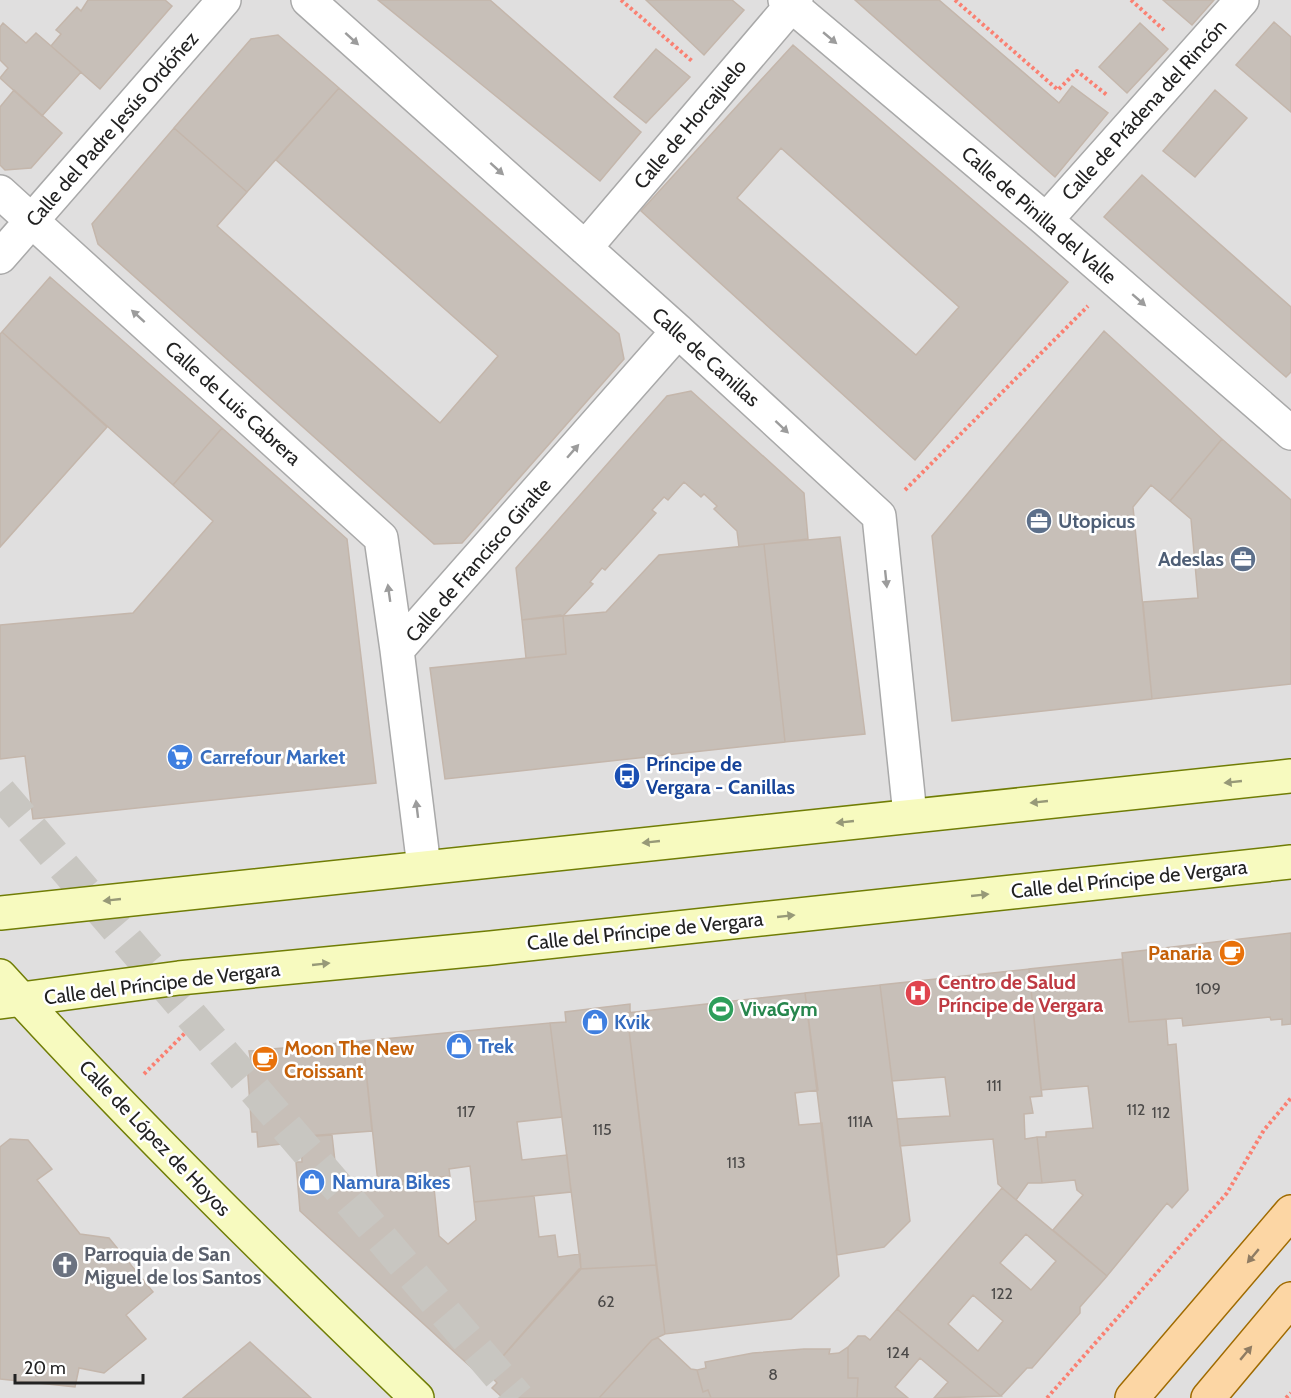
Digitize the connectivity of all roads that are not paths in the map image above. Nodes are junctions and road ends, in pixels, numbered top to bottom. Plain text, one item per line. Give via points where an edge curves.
1 (225, 0) edge
2 (308, 0) edge
3 (1242, 0) edge
4 (791, 2) edge
5 (0, 192) edge
6 (32, 220) junction
7 (1046, 220) junction
8 (585, 248) junction
9 (0, 257) edge
10 (678, 331) junction
11 (1291, 433) edge
12 (397, 651) junction
13 (1291, 776) edge
14 (910, 815) junction
15 (1291, 862) edge
16 (424, 867) junction
17 (0, 913) edge
18 (0, 976) edge
19 (11, 1001) edge
20 (1291, 1212) edge
21 (1291, 1299) edge
22 (417, 1398) edge
23 (1132, 1398) edge
24 (1208, 1398) edge

1 - 6 street, Calle del Padre Jesús Ordóñez
2 -> 8 street, Calle de Canillas
3 - 7 street, Calle de Prádena del Rincón
4 -> 7 street, Calle de Pinilla del Valle
4 - 8 street, Calle de Horcajuelo
5 - 6 street, Calle de Luis Cabrera
6 - 9 street, Calle del Padre Jesús Ordóñez
12 -> 6 street, Calle de Luis Cabrera via 381,538
7 -> 11 street, Calle de Pinilla del Valle
8 - 10 street, Calle de Canillas
12 -> 10 street, Calle de Francisco Giralte
10 -> 14 street, Calle de Canillas via 879,516
16 -> 12 street, Calle de Francisco Giralte
13 -> 14 main road
14 -> 16 main road
19 -> 15 main road, Calle del Príncipe de Vergara via 179,978
16 -> 17 main road
18 - 19 main road, Calle de López de Hoyos
19 - 22 main road, Calle de López de Hoyos
20 -> 23 main road
24 -> 21 main road

